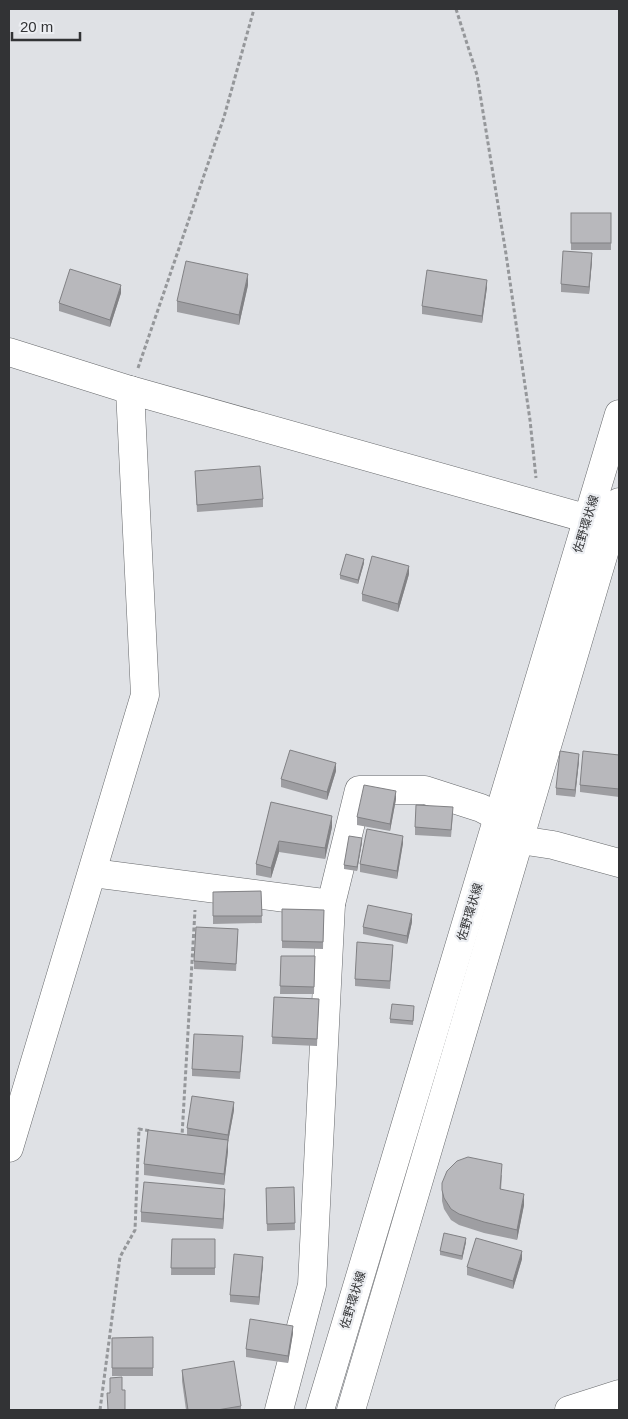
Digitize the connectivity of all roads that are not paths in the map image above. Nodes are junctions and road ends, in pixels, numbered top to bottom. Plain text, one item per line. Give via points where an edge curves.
1 (9, 352) edge
2 (130, 390) junction
3 (619, 414) edge
4 (606, 515) edge
5 (498, 817) junction
6 (520, 840) junction
7 (619, 863) edge
8 (93, 874) junction
9 (331, 904) junction
10 (9, 1148) edge
11 (619, 1394) edge
12 (278, 1410) edge
13 (320, 1410) edge
14 (350, 1410) edge
15 (569, 1410) edge

1 - 2 street
2 - 4 street via 538,504
2 - 8 street via 145,695
3 - 4 street, 佐野環状線
4 - 5 street, 佐野環状線
4 - 6 street, 佐野環状線
5 - 6 street
5 - 9 street via 481,808 425,790 359,790
5 - 13 street, 佐野環状線
6 - 7 street
6 - 14 street, 佐野環状線
8 - 9 street
8 - 10 street
9 - 12 street via 312,1284
11 - 15 street

